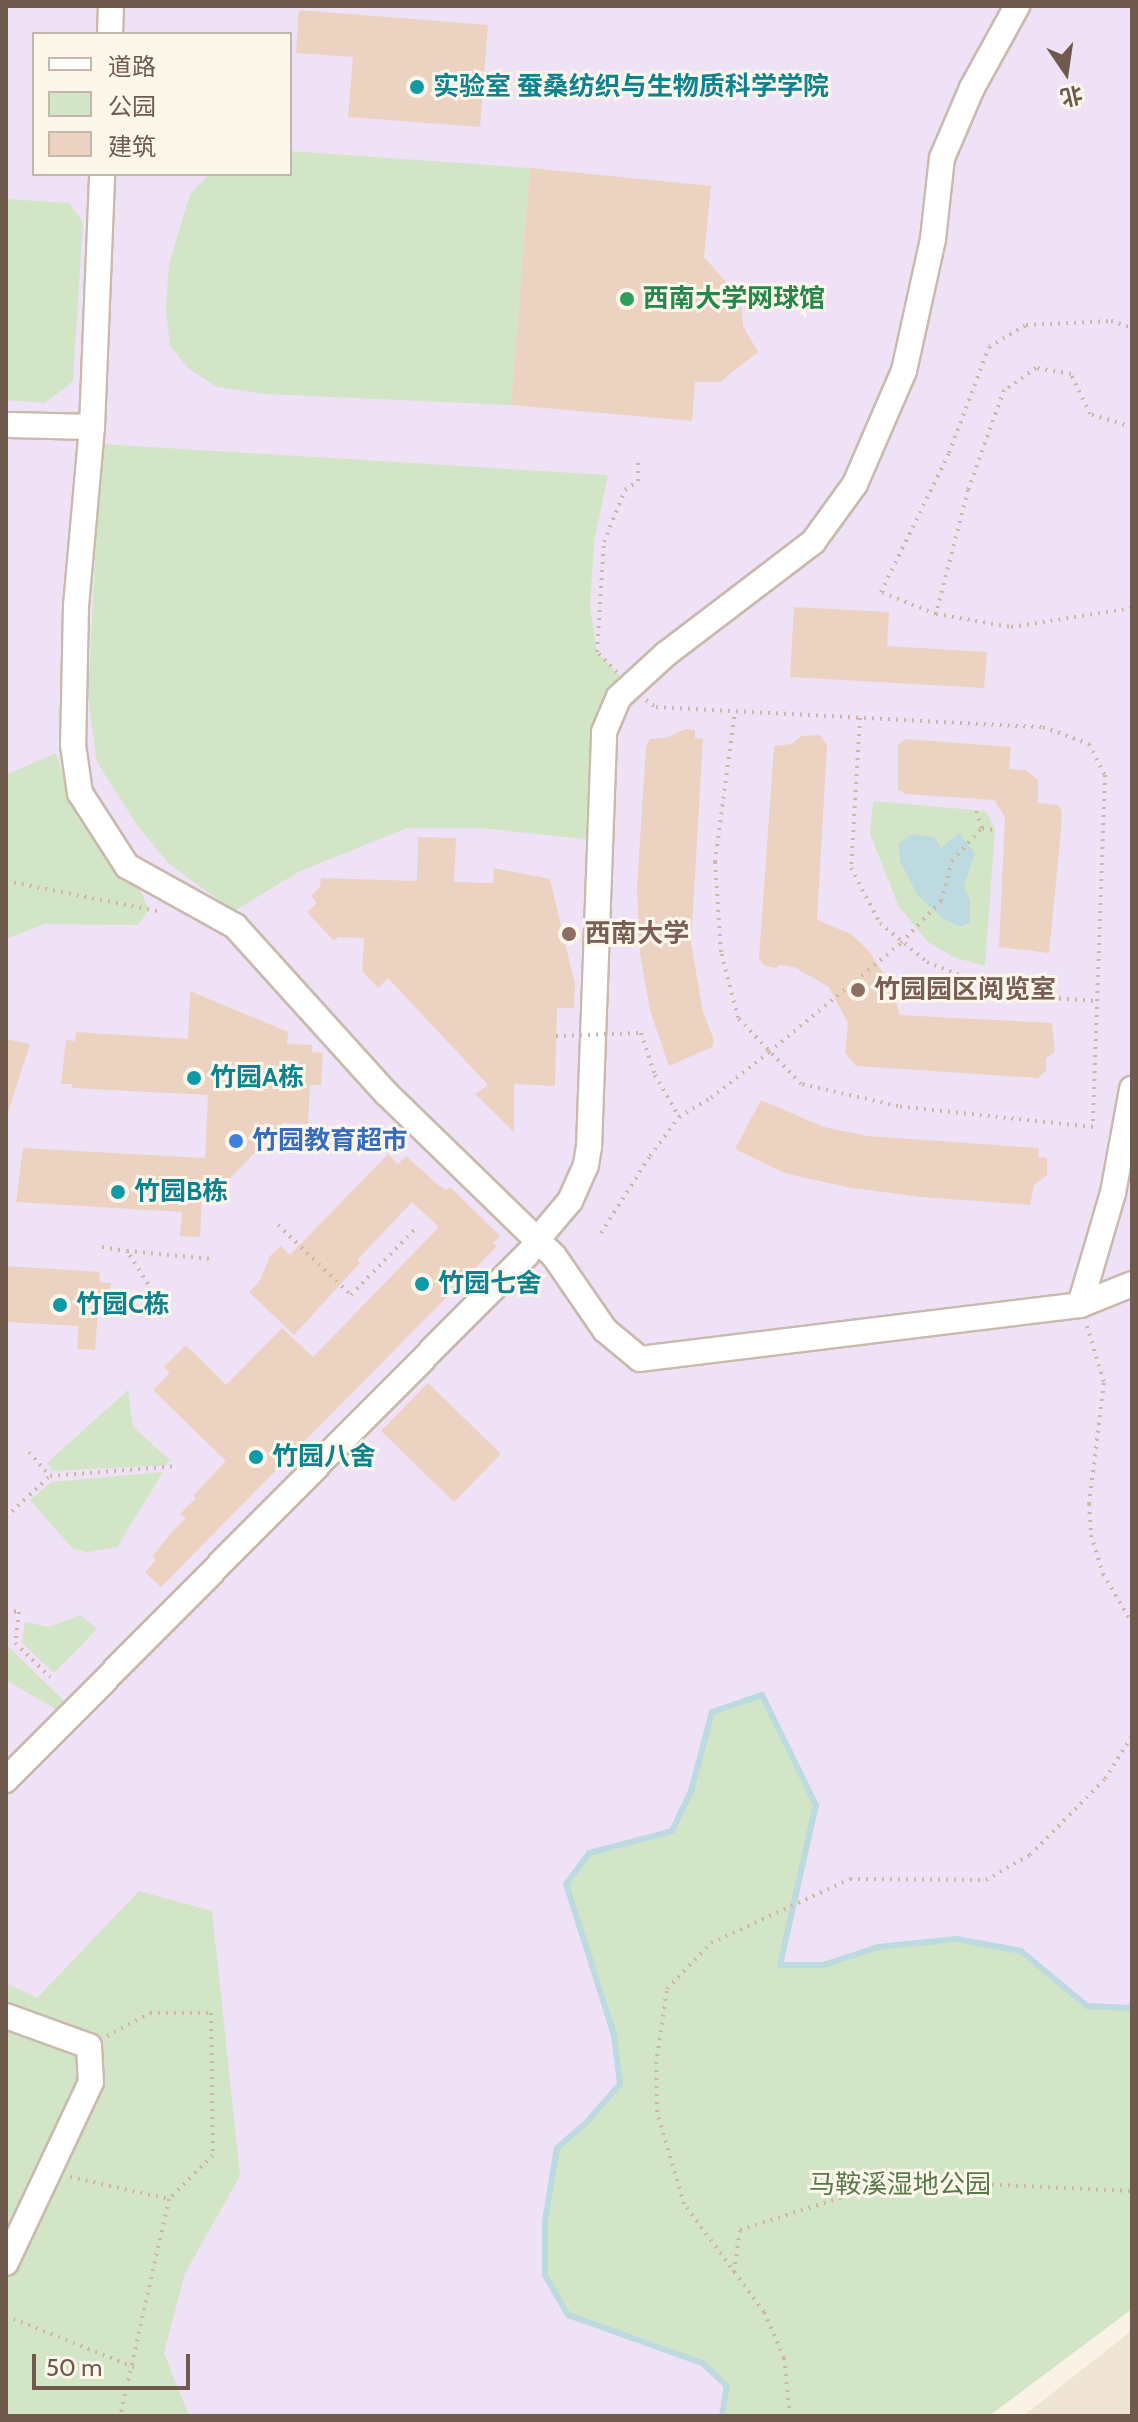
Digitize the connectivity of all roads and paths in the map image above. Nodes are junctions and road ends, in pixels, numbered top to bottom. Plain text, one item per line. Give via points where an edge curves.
1 (111, 6) edge
2 (1017, 6) edge
3 (110, 32) edge
4 (102, 176) edge
5 (1132, 328) edge
6 (6, 425) edge
7 (92, 427) junction
8 (1132, 427) edge
9 (638, 461) dead end
10 (1132, 608) edge
11 (936, 614) junction
12 (630, 687) junction
13 (656, 707) dead end
14 (735, 711) junction
15 (860, 718) junction
16 (974, 805) dead end
17 (982, 828) junction
18 (995, 830) dead end
19 (6, 881) edge
20 (163, 913) dead end
21 (901, 943) junction
22 (1097, 1001) junction
23 (556, 1036) dead end
24 (769, 1052) junction
25 (1132, 1089) edge
26 (679, 1117) junction
27 (278, 1225) dead end
28 (417, 1227) dead end
29 (601, 1233) dead end
30 (538, 1241) junction
31 (102, 1247) dead end
32 (127, 1251) junction
33 (212, 1259) dead end
34 (1132, 1284) edge
35 (1070, 1306) junction
36 (165, 1311) dead end
37 (29, 1452) dead end
38 (178, 1466) dead end
39 (50, 1476) junction
40 (6, 1517) edge
41 (6, 1610) edge
42 (1132, 1623) edge
43 (50, 1677) dead end
44 (1132, 1736) edge
45 (6, 1780) edge
46 (6, 2016) edge
47 (89, 2046) junction
48 (49, 2173) junction
49 (1132, 2191) edge
50 (169, 2199) junction
51 (6, 2263) edge
52 (734, 2273) junction
53 (6, 2316) edge
54 (134, 2367) junction
55 (120, 2416) edge
56 (790, 2416) edge

1 - 3 lane
2 - 12 lane via 972,88 942,158 933,239 904,371 855,484 813,542
4 - 7 lane
5 - 11 path via 1111,321 1026,325 989,347 949,453 881,592
6 - 7 lane
7 - 30 lane via 76,606 73,745 80,793 127,866 235,926 380,1087
8 - 11 path via 1090,414 1071,374 1036,368 1004,390 968,490
9 - 12 path via 638,481 625,490 604,542 597,652
10 - 11 path via 1011,627
12 - 30 lane via 619,697 604,732 589,1147 570,1201
13 - 14 path
14 - 15 path
14 - 24 path via 715,862 721,952 738,1018
15 - 21 path via 851,868 880,923
15 - 22 path via 1043,727 1089,744 1105,775
16 - 17 path
17 - 18 path
17 - 21 path via 952,861 941,901
19 - 20 path
21 - 22 path via 927,962 994,989
21 - 24 path
22 - 24 path via 1093,1127 898,1106 801,1084
23 - 26 path, bridge via 641,1033 655,1075
24 - 26 path
25 - 35 lane via 1113,1193
26 - 29 path
27 - 28 path via 351,1295
30 - 35 lane via 605,1330 640,1359
30 - 45 lane
31 - 32 path
32 - 33 path
32 - 36 path
34 - 35 lane
35 - 42 path via 1104,1383 1089,1504 1091,1535 1103,1574
37 - 39 path
38 - 39 path
39 - 40 path
41 - 43 path via 19,1612 15,1643
44 - 52 path via 1105,1779 1030,1855 986,1880 850,1879 711,1943 667,1989 656,2064 657,2112 684,2204
46 - 47 lane
47 - 48 lane via 91,2082
47 - 50 path via 150,2013 211,2013 213,2155
48 - 50 path
48 - 51 lane
49 - 52 path via 912,2181 874,2187 740,2230
50 - 54 path
52 - 56 path via 764,2312 784,2358
53 - 54 path
54 - 55 path

